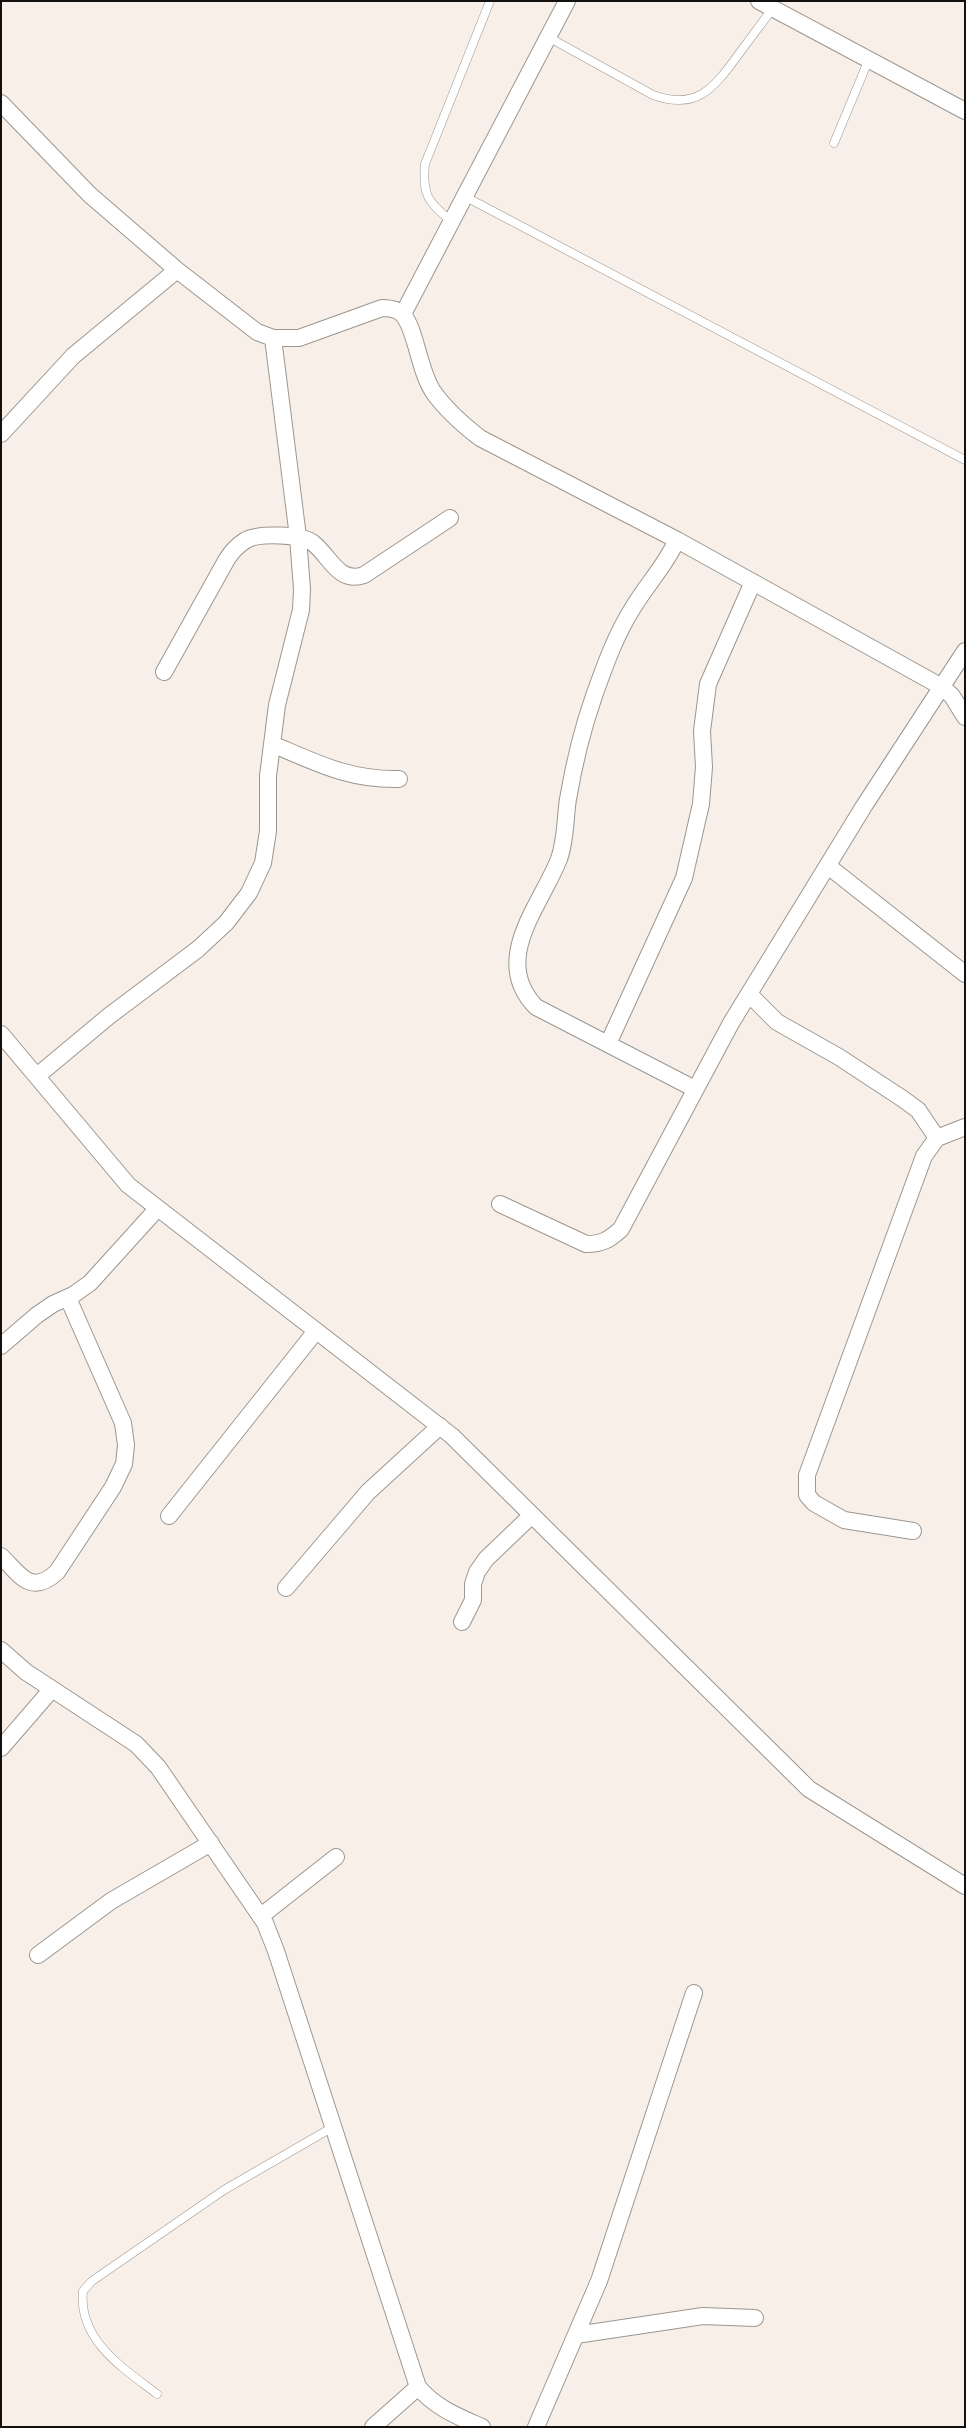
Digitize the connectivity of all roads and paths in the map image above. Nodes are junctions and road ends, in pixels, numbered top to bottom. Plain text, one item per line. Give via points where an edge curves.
1 (490, 1) edge
2 (567, 1) edge
3 (766, 4) edge
4 (548, 37) junction
5 (869, 60) junction
6 (1, 103) edge
7 (965, 112) edge
8 (834, 143) dead end
9 (464, 196) junction
10 (452, 221) junction
11 (177, 270) junction
12 (403, 314) junction
13 (273, 338) junction
14 (1, 434) edge
15 (965, 460) edge
16 (450, 518) dead end
17 (298, 537) junction
18 (677, 540) junction
19 (753, 582) junction
20 (965, 651) edge
21 (164, 672) dead end
22 (942, 687) junction
23 (965, 717) edge
24 (272, 744) junction
25 (399, 780) dead end
26 (828, 866) junction
27 (965, 974) edge
28 (749, 994) junction
29 (1, 1034) edge
30 (608, 1044) junction
31 (37, 1076) junction
32 (695, 1089) junction
33 (965, 1127) edge
34 (937, 1138) junction
35 (500, 1204) dead end
36 (157, 1209) junction
37 (68, 1298) junction
38 (316, 1331) junction
39 (1, 1346) edge
40 (440, 1426) junction
41 (532, 1515) junction
42 (169, 1516) dead end
43 (913, 1531) dead end
44 (1, 1556) edge
45 (286, 1588) dead end
46 (462, 1622) dead end
47 (1, 1650) edge
48 (52, 1689) junction
49 (1, 1748) edge
50 (211, 1843) junction
51 (336, 1857) dead end
52 (965, 1886) edge
53 (261, 1916) junction
54 (38, 1955) dead end
55 (694, 1993) dead end
56 (334, 2127) junction
57 (755, 2318) dead end
58 (576, 2335) junction
59 (418, 2387) junction
60 (157, 2394) dead end
61 (373, 2427) edge
62 (482, 2427) edge
63 (536, 2427) edge

1 - 10 lane via 425,164 423,183 426,196
2 - 4 street
3 - 4 lane via 717,83 703,95 689,100 669,101 653,95
3 - 5 street
4 - 9 street
5 - 7 street
5 - 8 lane
6 - 11 street via 90,195
9 - 10 street
9 - 15 lane
10 - 12 street
11 - 13 street via 257,332
11 - 14 street via 72,356
12 - 13 street via 382,308 299,338
12 - 18 street via 432,392 454,418 480,438
13 - 17 street
16 - 17 street via 356,578 345,576 313,542
17 - 21 street via 259,536 247,539 234,549
17 - 24 street via 301,610 277,705
18 - 19 street
18 - 30 street via 618,633 577,750 559,859 521,938 518,962 520,980 527,997 536,1007
19 - 22 street
19 - 30 street via 708,684 702,731 701,804 684,878
20 - 22 street
22 - 23 street
22 - 26 street
24 - 25 street via 342,774
24 - 31 street via 265,855 249,893 226,923 198,950 109,1016
26 - 27 street
26 - 28 street
28 - 32 street
28 - 34 street via 777,1022 839,1057 918,1110
29 - 31 street
30 - 32 street
31 - 36 street via 128,1185
32 - 35 street via 621,1228 609,1240 586,1244
33 - 34 street
34 - 43 street via 924,1156 807,1475 806,1486 807,1495 814,1503 844,1520
36 - 37 street via 90,1282
36 - 38 street
37 - 39 street via 37,1315
37 - 44 street via 123,1423 124,1464 57,1572 48,1580 31,1583
38 - 40 street
38 - 42 street
40 - 41 street
40 - 45 street via 368,1492
41 - 46 street via 486,1559 477,1572 473,1600
41 - 52 street via 809,1789
47 - 48 street
48 - 49 street
48 - 50 street via 136,1744 158,1767
50 - 53 street
50 - 54 street via 111,1901
51 - 53 street
53 - 56 street via 276,1950
55 - 58 street via 599,2281
56 - 59 street
56 - 60 lane via 224,2190 92,2280 83,2291 84,2314 103,2350
57 - 58 street via 703,2316
58 - 63 street
59 - 61 street
59 - 62 street via 442,2409

